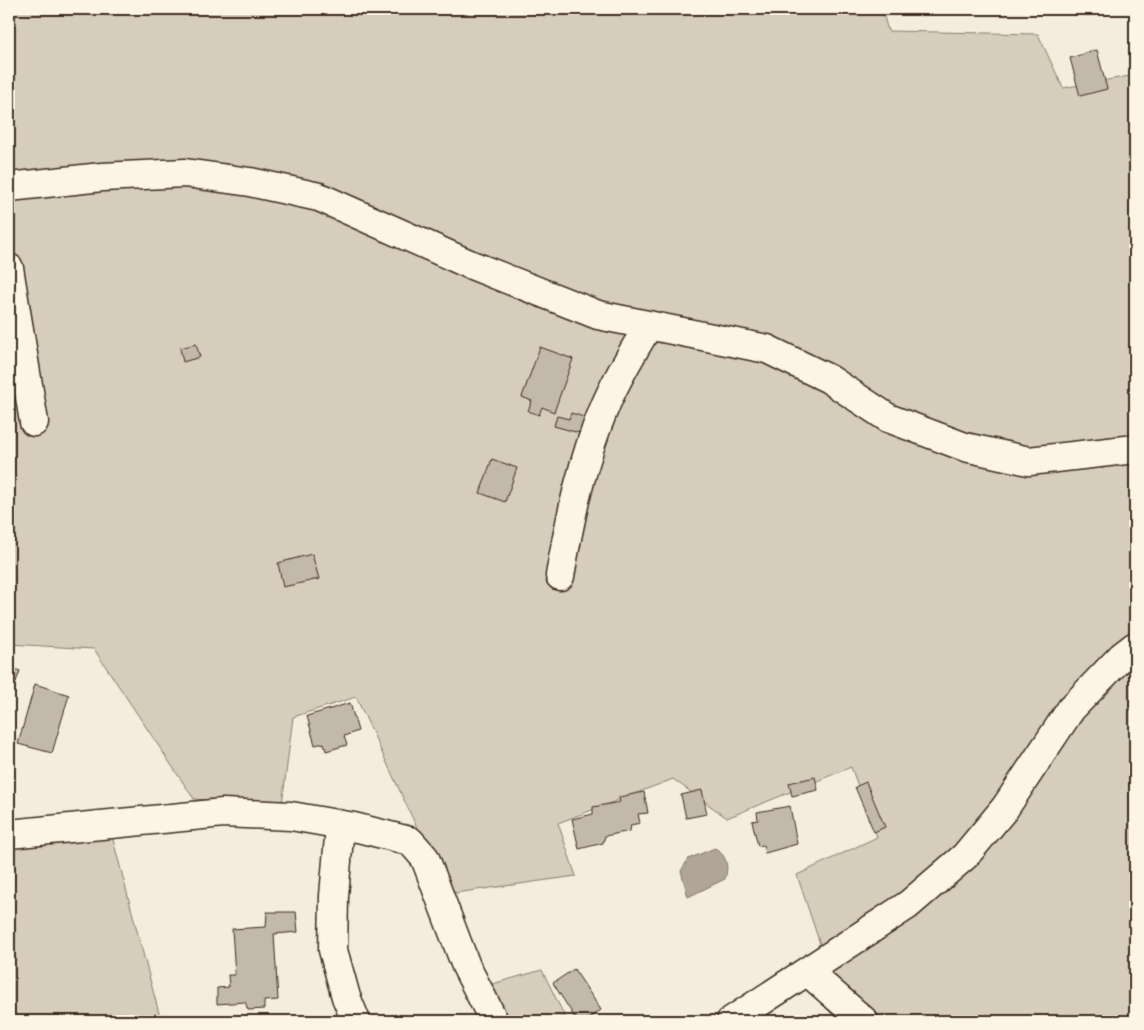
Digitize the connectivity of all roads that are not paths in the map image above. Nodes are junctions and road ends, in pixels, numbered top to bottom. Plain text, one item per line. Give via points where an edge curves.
1 (9, 187) edge
2 (9, 268) edge
3 (649, 325) junction
4 (34, 422) dead end
5 (1135, 449) edge
6 (560, 576) dead end
7 (1135, 646) edge
8 (340, 825) junction
9 (9, 834) edge
10 (808, 972) junction
11 (356, 1021) edge
12 (494, 1021) edge
13 (731, 1021) edge
14 (864, 1021) edge

1 - 3 street via 102,177 185,173 250,182 318,197 469,264 598,315
2 - 4 street
3 - 5 street via 767,349 829,380 888,418 965,447 1029,461
3 - 6 street via 605,405 573,505
7 - 10 street via 1071,709 1005,808 965,856 908,905
8 - 9 street via 290,816 223,813
8 - 11 street via 333,950
8 - 12 street via 410,841 425,858 466,966
10 - 13 street
10 - 14 street

